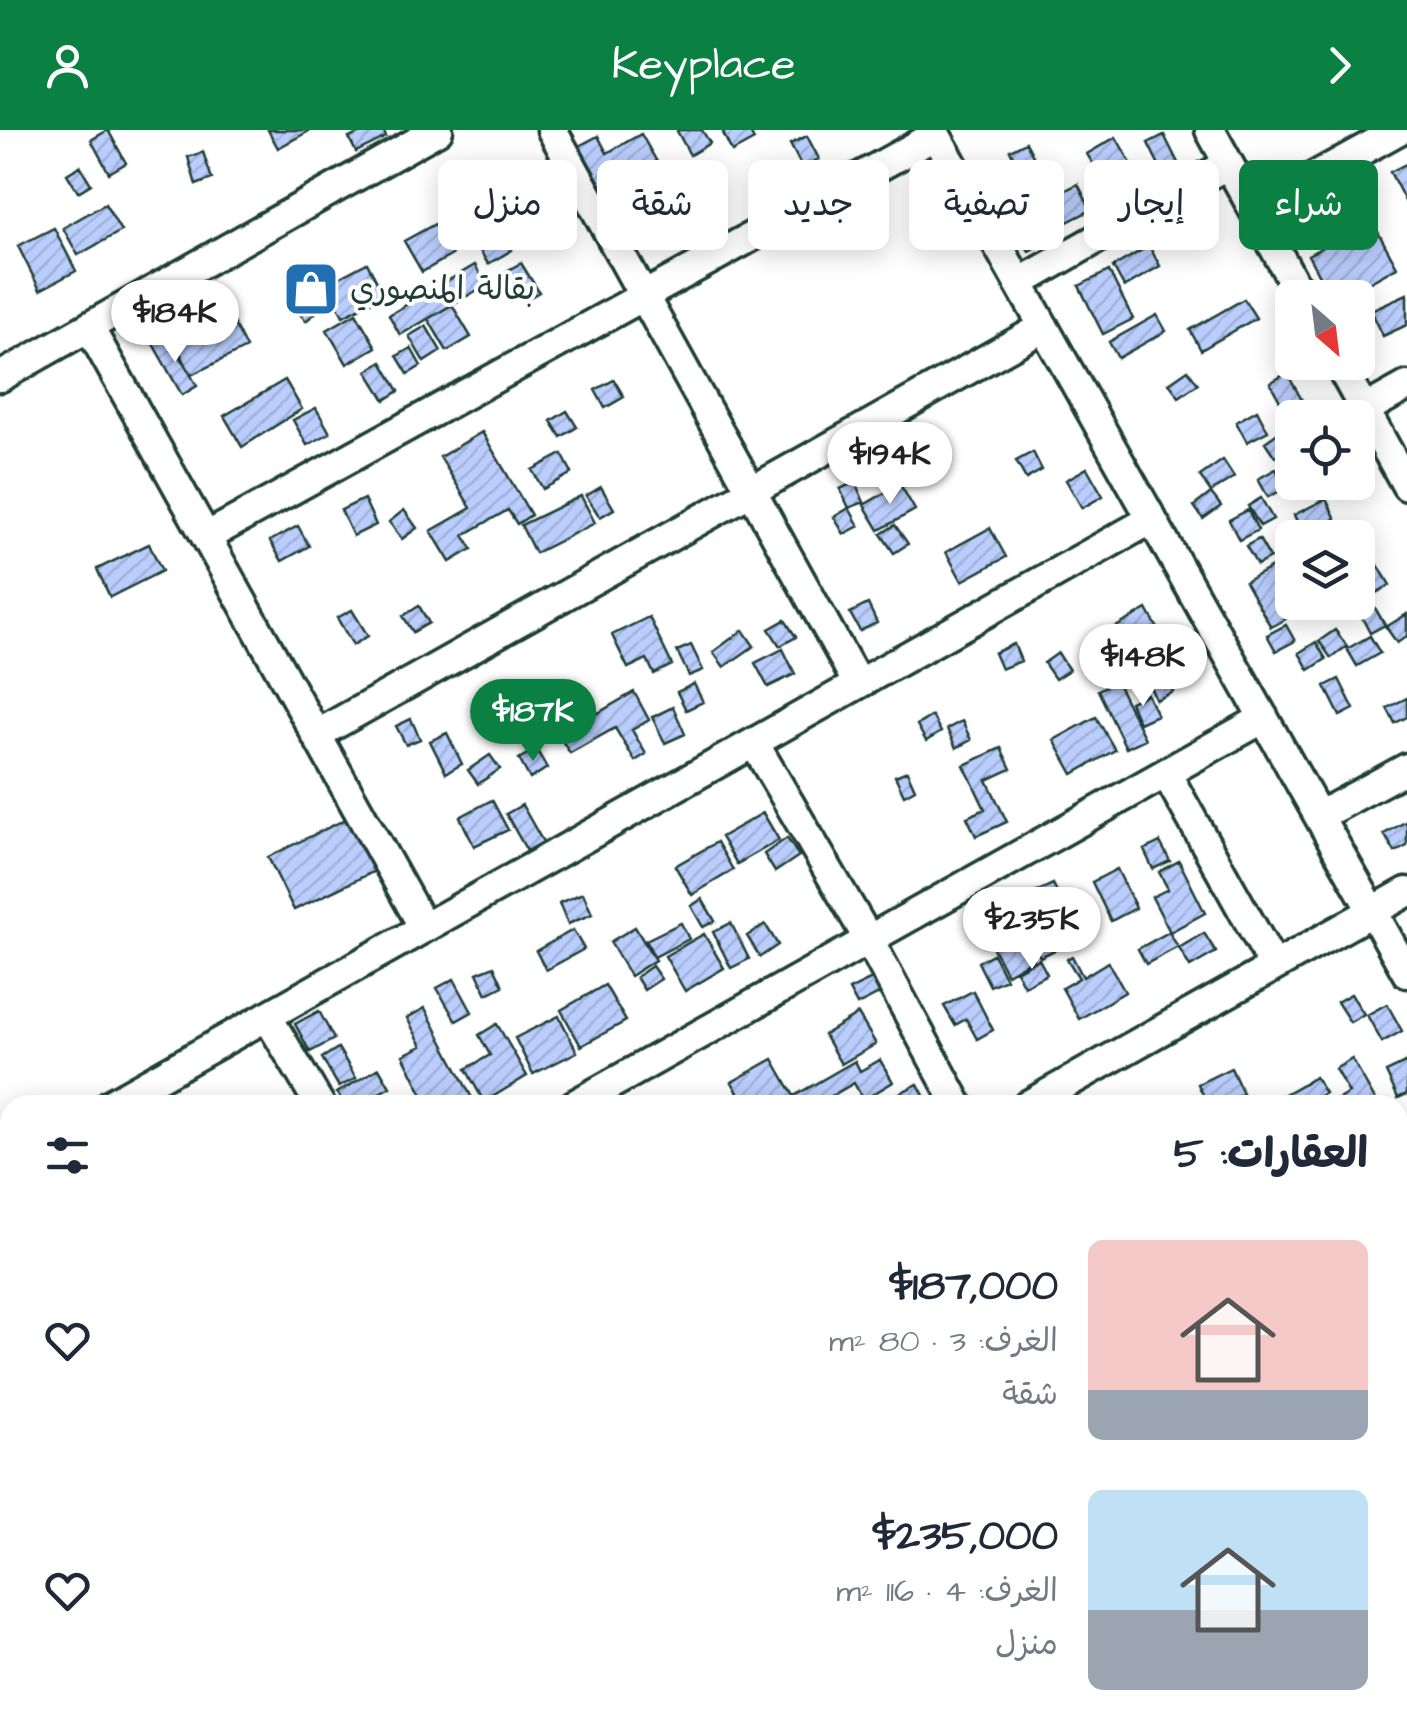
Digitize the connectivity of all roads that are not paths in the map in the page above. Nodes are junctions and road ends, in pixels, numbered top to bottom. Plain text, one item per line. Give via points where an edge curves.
1 (552, 130) edge
2 (1210, 130) edge
3 (1399, 130) edge
4 (934, 132) edge
5 (427, 133) edge
6 (1345, 160) edge
7 (1228, 164) junction
8 (1239, 183) edge
9 (1276, 250) edge
10 (1292, 280) edge
11 (1019, 282) junction
12 (643, 295) junction
13 (89, 327) junction
14 (1044, 328) junction
15 (0, 377) edge
16 (1407, 386) edge
17 (1375, 404) edge
18 (1375, 429) edge
19 (1407, 486) edge
20 (752, 491) junction
21 (1152, 519) junction
22 (206, 537) junction
23 (858, 684) junction
24 (1264, 718) junction
25 (316, 734) junction
26 (754, 742) junction
27 (1407, 768) edge
28 (1166, 773) junction
29 (1319, 816) junction
30 (1407, 892) edge
31 (1372, 911) junction
32 (424, 928) junction
33 (869, 940) junction
34 (1274, 966) junction
35 (1407, 973) edge
36 (268, 1016) junction
37 (127, 1095) edge
38 (314, 1095) edge
39 (592, 1095) edge
40 (953, 1095) edge
41 (1046, 1095) edge

1 - 12 street
2 - 7 street
3 - 6 street
4 - 11 street
4 - 12 street
5 - 13 street
7 - 8 street
7 - 11 street
9 - 10 street
11 - 14 street
12 - 20 street
12 - 22 street
13 - 15 street
13 - 22 street
14 - 20 street
14 - 21 street
16 - 17 street
18 - 19 street
20 - 23 street
20 - 25 street
21 - 23 street
21 - 24 street
22 - 25 street
23 - 26 street
24 - 28 street
24 - 29 street
25 - 32 street
26 - 32 street
26 - 33 street
27 - 29 street
28 - 33 street
28 - 34 street
29 - 31 street
30 - 31 street
31 - 34 street
31 - 35 street
32 - 36 street
33 - 39 street
33 - 40 street
34 - 41 street
36 - 37 street
36 - 38 street

